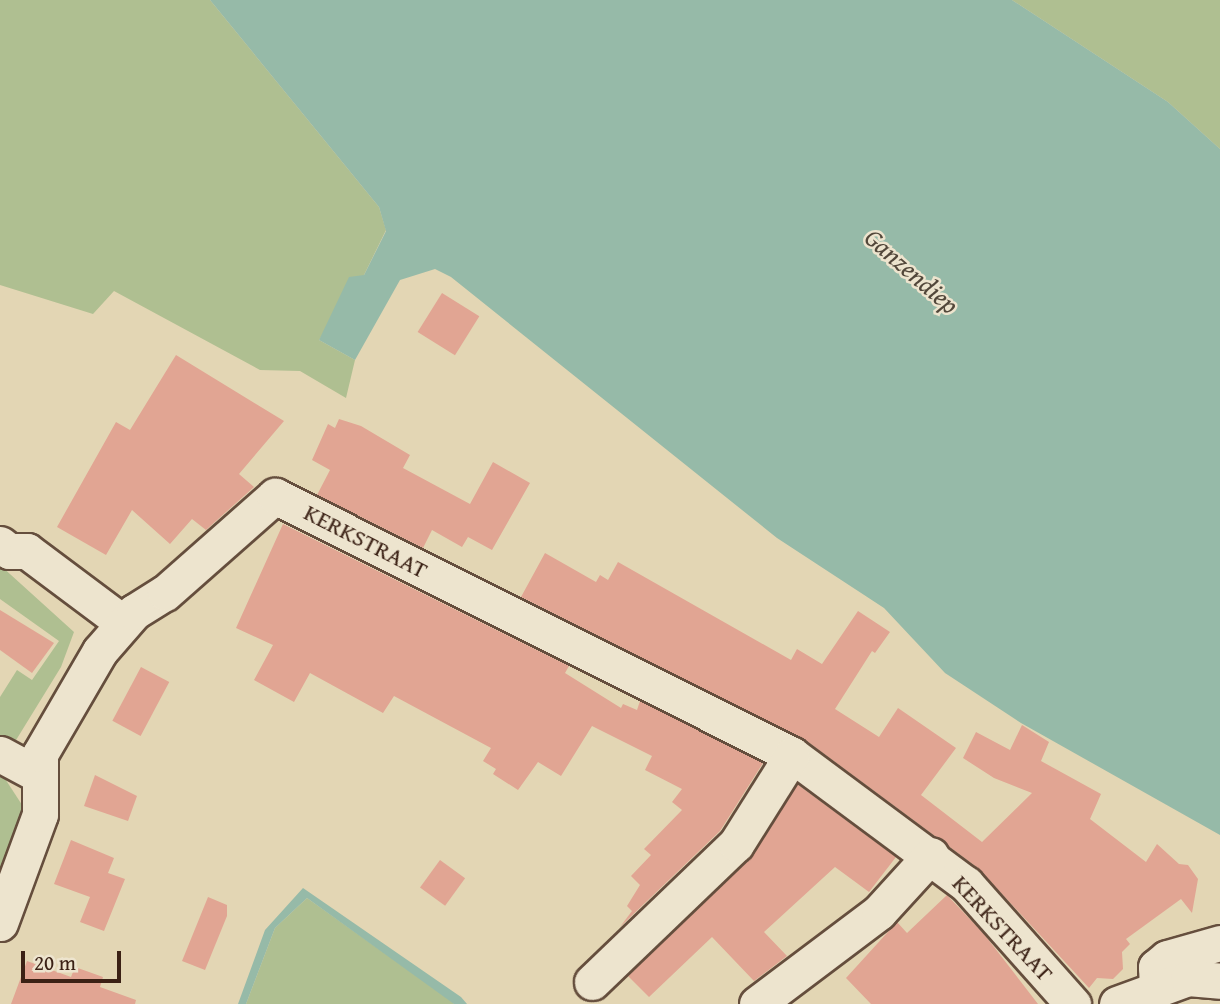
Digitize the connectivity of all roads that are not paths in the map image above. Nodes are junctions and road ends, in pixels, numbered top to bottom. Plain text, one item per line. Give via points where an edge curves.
1 (0, 544) edge
2 (122, 622) junction
3 (0, 754) edge
4 (792, 755) junction
5 (37, 774) junction
6 (931, 855) junction
7 (0, 923) edge
8 (1220, 943) edge
9 (1220, 981) edge
10 (593, 982) dead end
11 (1157, 986) junction
12 (757, 1004) edge
13 (1073, 1004) edge
14 (1117, 1004) edge

1 - 2 street via 9,551 27,551
2 - 4 street, KERKSTRAAT via 218,548 275,496
2 - 5 street, KERKSTRAAT via 51,732
3 - 5 street
4 - 6 street, KERKSTRAAT
4 - 10 street via 736,844
5 - 7 street via 41,800 37,827
6 - 12 street, KERKSTRAAT via 879,912
6 - 13 street, KERKSTRAAT via 1012,933
8 - 11 street via 1167,958 1156,967
9 - 11 street via 1188,978
11 - 14 street

